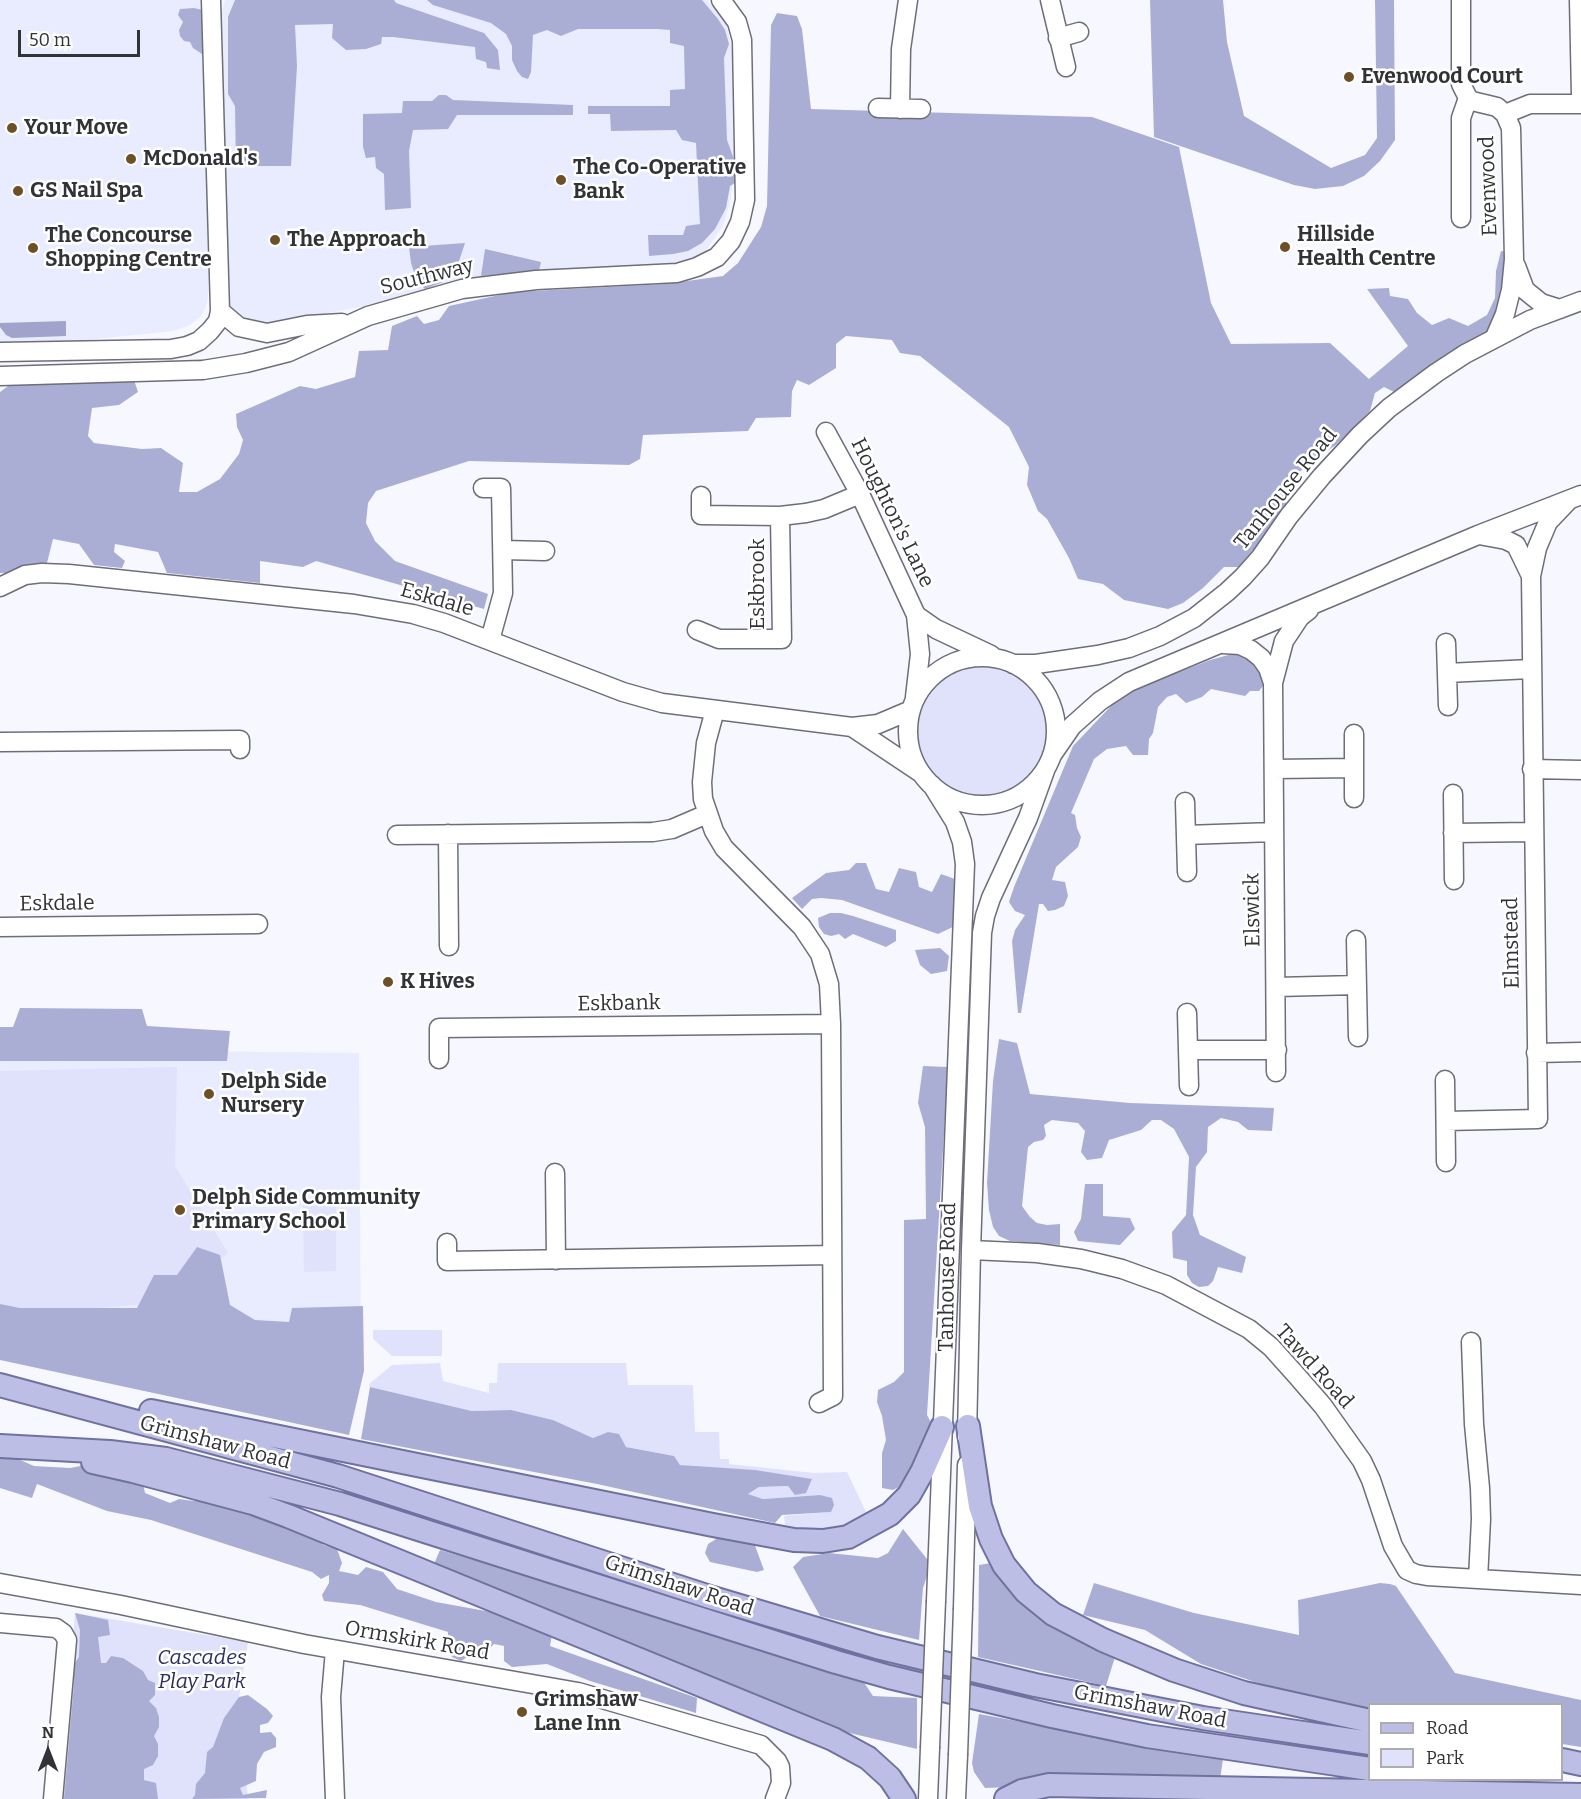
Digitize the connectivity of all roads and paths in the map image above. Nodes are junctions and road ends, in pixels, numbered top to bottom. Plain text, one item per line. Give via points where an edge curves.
1 (211, 0) edge
2 (218, 0) edge
3 (721, 0) edge
4 (740, 0) edge
5 (908, 0) edge
6 (1050, 0) edge
7 (1461, 0) edge
8 (1579, 0) edge
9 (736, 22) junction
10 (213, 28) junction
11 (1079, 32) dead end
12 (1058, 38) junction
13 (1066, 67) dead end
14 (1581, 96) edge
15 (1468, 98) junction
16 (1581, 104) edge
17 (878, 108) dead end
18 (900, 109) junction
19 (921, 109) dead end
20 (1505, 114) junction
21 (1461, 218) dead end
22 (1514, 259) junction
23 (1581, 301) edge
24 (1560, 309) junction
25 (220, 311) junction
26 (349, 323) junction
27 (1495, 337) junction
28 (0, 352) edge
29 (0, 376) edge
30 (826, 432) dead end
31 (483, 488) dead end
32 (860, 494) junction
33 (701, 496) dead end
34 (1574, 498) edge
35 (780, 516) junction
36 (1478, 535) junction
37 (503, 550) junction
38 (545, 551) dead end
39 (1531, 576) junction
40 (0, 587) edge
41 (1313, 605) junction
42 (916, 615) junction
43 (697, 630) dead end
44 (490, 640) junction
45 (1446, 643) dead end
46 (1221, 644) junction
47 (1006, 661) junction
48 (1531, 669) junction
49 (1447, 673) junction
50 (1273, 683) junction
51 (913, 706) junction
52 (1448, 706) dead end
53 (715, 710) junction
54 (852, 727) junction
55 (1354, 734) dead end
56 (0, 742) edge
57 (240, 749) dead end
58 (1049, 762) junction
59 (1354, 768) junction
60 (1274, 769) junction
61 (1532, 770) junction
62 (1581, 770) edge
63 (927, 779) junction
64 (1453, 795) dead end
65 (1354, 798) dead end
66 (1185, 802) dead end
67 (707, 814) junction
68 (1274, 832) junction
69 (1533, 832) junction
70 (1453, 833) junction
71 (448, 834) junction
72 (397, 835) dead end
73 (1186, 835) junction
74 (1187, 872) dead end
75 (1454, 880) dead end
76 (258, 924) dead end
77 (0, 927) edge
78 (1356, 940) dead end
79 (449, 946) dead end
80 (1357, 985) junction
81 (1277, 987) junction
82 (1187, 1013) dead end
83 (831, 1024) junction
84 (1358, 1037) dead end
85 (1188, 1050) junction
86 (1276, 1050) junction
87 (1581, 1052) edge
88 (1536, 1053) junction
89 (439, 1059) dead end
90 (1276, 1071) dead end
91 (1445, 1080) dead end
92 (1189, 1086) dead end
93 (1446, 1121) junction
94 (1446, 1162) dead end
95 (555, 1173) dead end
96 (447, 1243) dead end
97 (971, 1250) junction
98 (832, 1256) junction
99 (556, 1260) junction
100 (1471, 1342) dead end
101 (0, 1383) edge
102 (819, 1403) dead end
103 (942, 1426) junction
104 (968, 1426) junction
105 (7, 1446) edge
106 (1478, 1579) junction
107 (0, 1583) edge
108 (1581, 1585) edge
109 (0, 1623) edge
110 (335, 1650) junction
111 (1368, 1721) edge
112 (1368, 1743) edge
113 (1563, 1762) edge
114 (1581, 1765) edge
115 (1368, 1769) edge
116 (1472, 1781) edge
117 (1581, 1795) edge
118 (53, 1799) edge
119 (335, 1799) edge
120 (775, 1799) edge
121 (904, 1799) edge
122 (928, 1799) edge
123 (956, 1799) edge
124 (1006, 1799) edge

1 - 10 street
2 - 10 street
3 - 9 street
4 - 9 street
5 - 18 street via 901,49
6 - 12 street
7 - 15 street, Evenwood via 1461,84
8 - 14 street
9 - 26 street, Southway via 742,40 745,200 731,241 717,257 677,273 536,280 462,289
10 - 25 street
11 - 12 street
12 - 13 street
15 - 20 street, Evenwood via 1497,107
15 - 21 street, Evenwood via 1461,118
16 - 20 street, Evenwood via 1530,104
17 - 18 street
18 - 19 street
20 - 22 street, Evenwood via 1510,128
22 - 24 street, Evenwood via 1525,290 1541,303
22 - 27 street, Evenwood via 1511,290
23 - 24 street, Tanhouse Road
24 - 27 street, Tanhouse Road
25 - 26 street via 239,327 267,333
25 - 28 street via 218,321 198,341 171,349
26 - 29 street, Southway via 289,352 202,370
27 - 47 street, Tanhouse Road via 1436,373 1360,435 1322,476 1243,577 1194,618 1160,636 1098,656 1036,664
30 - 32 street, Houghton's Lane
31 - 37 street via 501,488
32 - 35 street, Eskbrook via 824,509
32 - 42 street, Houghton's Lane
33 - 35 street, Eskbrook via 701,515
34 - 36 street, Tanhouse Road
34 - 39 street, Elmstead via 1548,522
35 - 43 street, Eskbrook via 782,639 719,639
36 - 39 street, Elmstead via 1516,545
36 - 41 street, Tanhouse Road
37 - 38 street
37 - 44 street via 503,593
39 - 48 street, Elmstead
40 - 44 street, Eskdale via 25,575 51,573 324,600 413,614
41 - 46 street, Tanhouse Road
41 - 50 street, Elswick via 1284,641
42 - 47 street, Houghton's Lane via 936,629
42 - 51 street, Houghton's Lane via 920,654
44 - 53 street, Eskdale via 622,692
45 - 49 street
46 - 50 street, Elswick via 1251,650 1268,668
46 - 58 street, Tanhouse Road via 1128,682 1100,701 1072,726
47 - 51 street via 983,657 949,665 923,687
47 - 58 street via 1026,671 1047,695 1056,724
48 - 49 street
48 - 61 street, Elmstead
49 - 52 street
50 - 60 street, Elswick
51 - 54 street, Eskdale via 878,724
51 - 63 street via 909,723 911,750
53 - 54 street, Eskdale
53 - 67 street via 702,763
54 - 63 street, Eskdale
55 - 59 street
56 - 57 street via 240,740
58 - 63 street via 1035,783 1020,794 984,804 947,796
58 - 97 street, Tanhouse Road via 991,898 982,933
59 - 60 street
59 - 65 street
60 - 68 street, Elswick
61 - 62 street
61 - 69 street, Elmstead
63 - 103 street, Tanhouse Road via 955,822 965,864
64 - 70 street
66 - 73 street
67 - 71 street via 672,829 653,832
67 - 83 street via 724,848 788,911 820,954 826,969
68 - 73 street
68 - 81 street, Elswick
69 - 70 street
69 - 88 street, Elmstead
70 - 75 street
71 - 72 street
71 - 79 street
73 - 74 street
76 - 77 street, Eskdale
78 - 80 street
80 - 81 street
80 - 84 street
81 - 86 street, Elswick
82 - 85 street
83 - 89 street, Eskbank via 439,1028
83 - 98 street
85 - 86 street
85 - 92 street
86 - 90 street, Elswick
87 - 88 street
88 - 93 street, Elmstead via 1538,1119
91 - 93 street
93 - 94 street
95 - 99 street
96 - 99 street via 447,1261
97 - 104 street, Tanhouse Road
97 - 106 street, Tawd Road via 1037,1253 1122,1269 1166,1285 1249,1329 1271,1347 1323,1406 1362,1461 1393,1546 1407,1570 1422,1575
98 - 99 street
98 - 102 street via 833,1396
100 - 106 street via 1481,1519
101 - 103 main road via 794,1540 848,1537 890,1514 909,1495
101 - 112 main road, Grimshaw Road via 338,1476 877,1647 1035,1685 1203,1718
103 - 122 street, Tanhouse Road, bridge
104 - 111 main road via 980,1506 991,1539 1004,1565 1026,1592 1053,1614 1174,1670 1244,1693
104 - 123 street, Tanhouse Road, bridge
105 - 115 main road, Grimshaw Road via 166,1459 340,1504 889,1677 1147,1736
105 - 121 main road via 133,1471 288,1516 833,1739 868,1758 891,1778
106 - 108 street, Tawd Road
107 - 110 street, Ormskirk Road
109 - 118 street via 56,1629 67,1640
110 - 119 street via 331,1697
110 - 120 street, Ormskirk Road via 578,1692 761,1745 780,1767 781,1783
113 - 114 main road
116 - 117 main road
117 - 124 main road via 1049,1785

